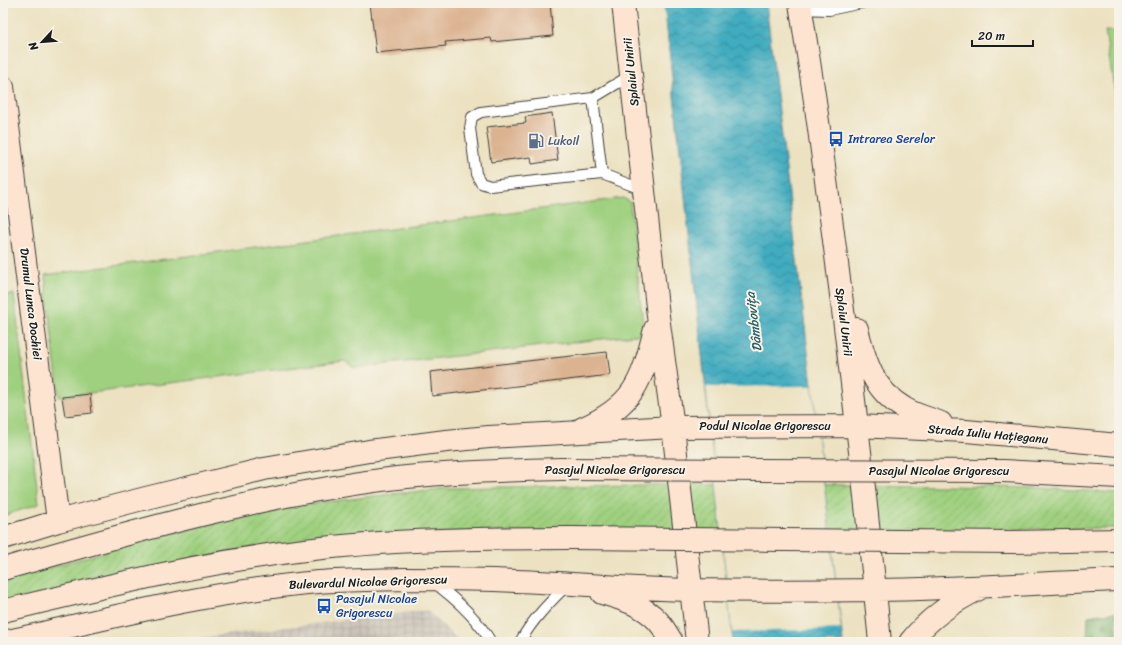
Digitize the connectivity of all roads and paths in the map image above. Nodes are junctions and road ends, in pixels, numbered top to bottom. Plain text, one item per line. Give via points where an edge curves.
1 (623, 3) edge
2 (862, 3) edge
3 (801, 6) edge
4 (631, 75) junction
5 (3, 87) edge
6 (593, 98) junction
7 (602, 174) junction
8 (644, 190) junction
9 (838, 269) junction
10 (658, 316) junction
11 (857, 426) junction
12 (673, 427) junction
13 (966, 431) junction
14 (572, 432) junction
15 (1119, 445) edge
16 (1119, 477) edge
17 (58, 521) junction
18 (3, 538) edge
19 (1119, 540) edge
20 (3, 569) edge
21 (429, 579) junction
22 (1119, 580) edge
23 (568, 584) junction
24 (986, 586) junction
25 (691, 590) junction
26 (875, 590) junction
27 (3, 611) edge
28 (4, 642) edge
29 (491, 642) edge
30 (520, 642) edge
31 (672, 642) edge
32 (697, 642) edge
33 (880, 642) edge
34 (910, 642) edge

1 - 4 main road, Splaiul Unirii
2 - 3 lane via 829,10
3 - 9 main road, Splaiul Unirii
4 - 6 lane
4 - 8 main road, Splaiul Unirii
5 - 17 main road, Drumul Lunca Dochiei
6 - 7 lane
6 - 7 lane via 481,112 472,117 470,128 476,174 481,183 490,186
7 - 8 lane
8 - 10 main road, Splaiul Unirii
9 - 11 main road, Splaiul Unirii
9 - 13 main road via 853,312 864,356 874,380 882,391 905,409
10 - 12 main road, Splaiul Unirii
10 - 14 main road via 644,370 628,399 606,416
11 - 12 main road, Podul Nicolae Grigorescu
11 - 13 main road, Strada Iuliu Hațieganu
11 - 26 main road, Splaiul Unirii
12 - 14 main road
12 - 25 main road, Splaiul Unirii
13 - 15 main road, Strada Iuliu Hațieganu
14 - 17 main road via 446,441 335,456 264,469
16 - 20 main road, Pasajul Nicolae Grigorescu, bridge via 1004,472 562,469 425,475 271,499 172,522
17 - 18 main road
19 - 27 main road, bridge via 435,540 343,546 182,570
21 - 23 main road, Bulevardul Nicolae Grigorescu via 514,580
21 - 28 main road, Bulevardul Nicolae Grigorescu via 320,582 231,593
21 - 29 lane via 466,610
22 - 24 main road
23 - 25 main road, Bulevardul Nicolae Grigorescu
23 - 30 lane via 537,617
23 - 31 main road via 634,604 658,622
24 - 26 main road
24 - 34 main road via 956,600 934,616
25 - 26 main road
25 - 32 main road, Splaiul Unirii
26 - 33 main road, Splaiul Unirii

